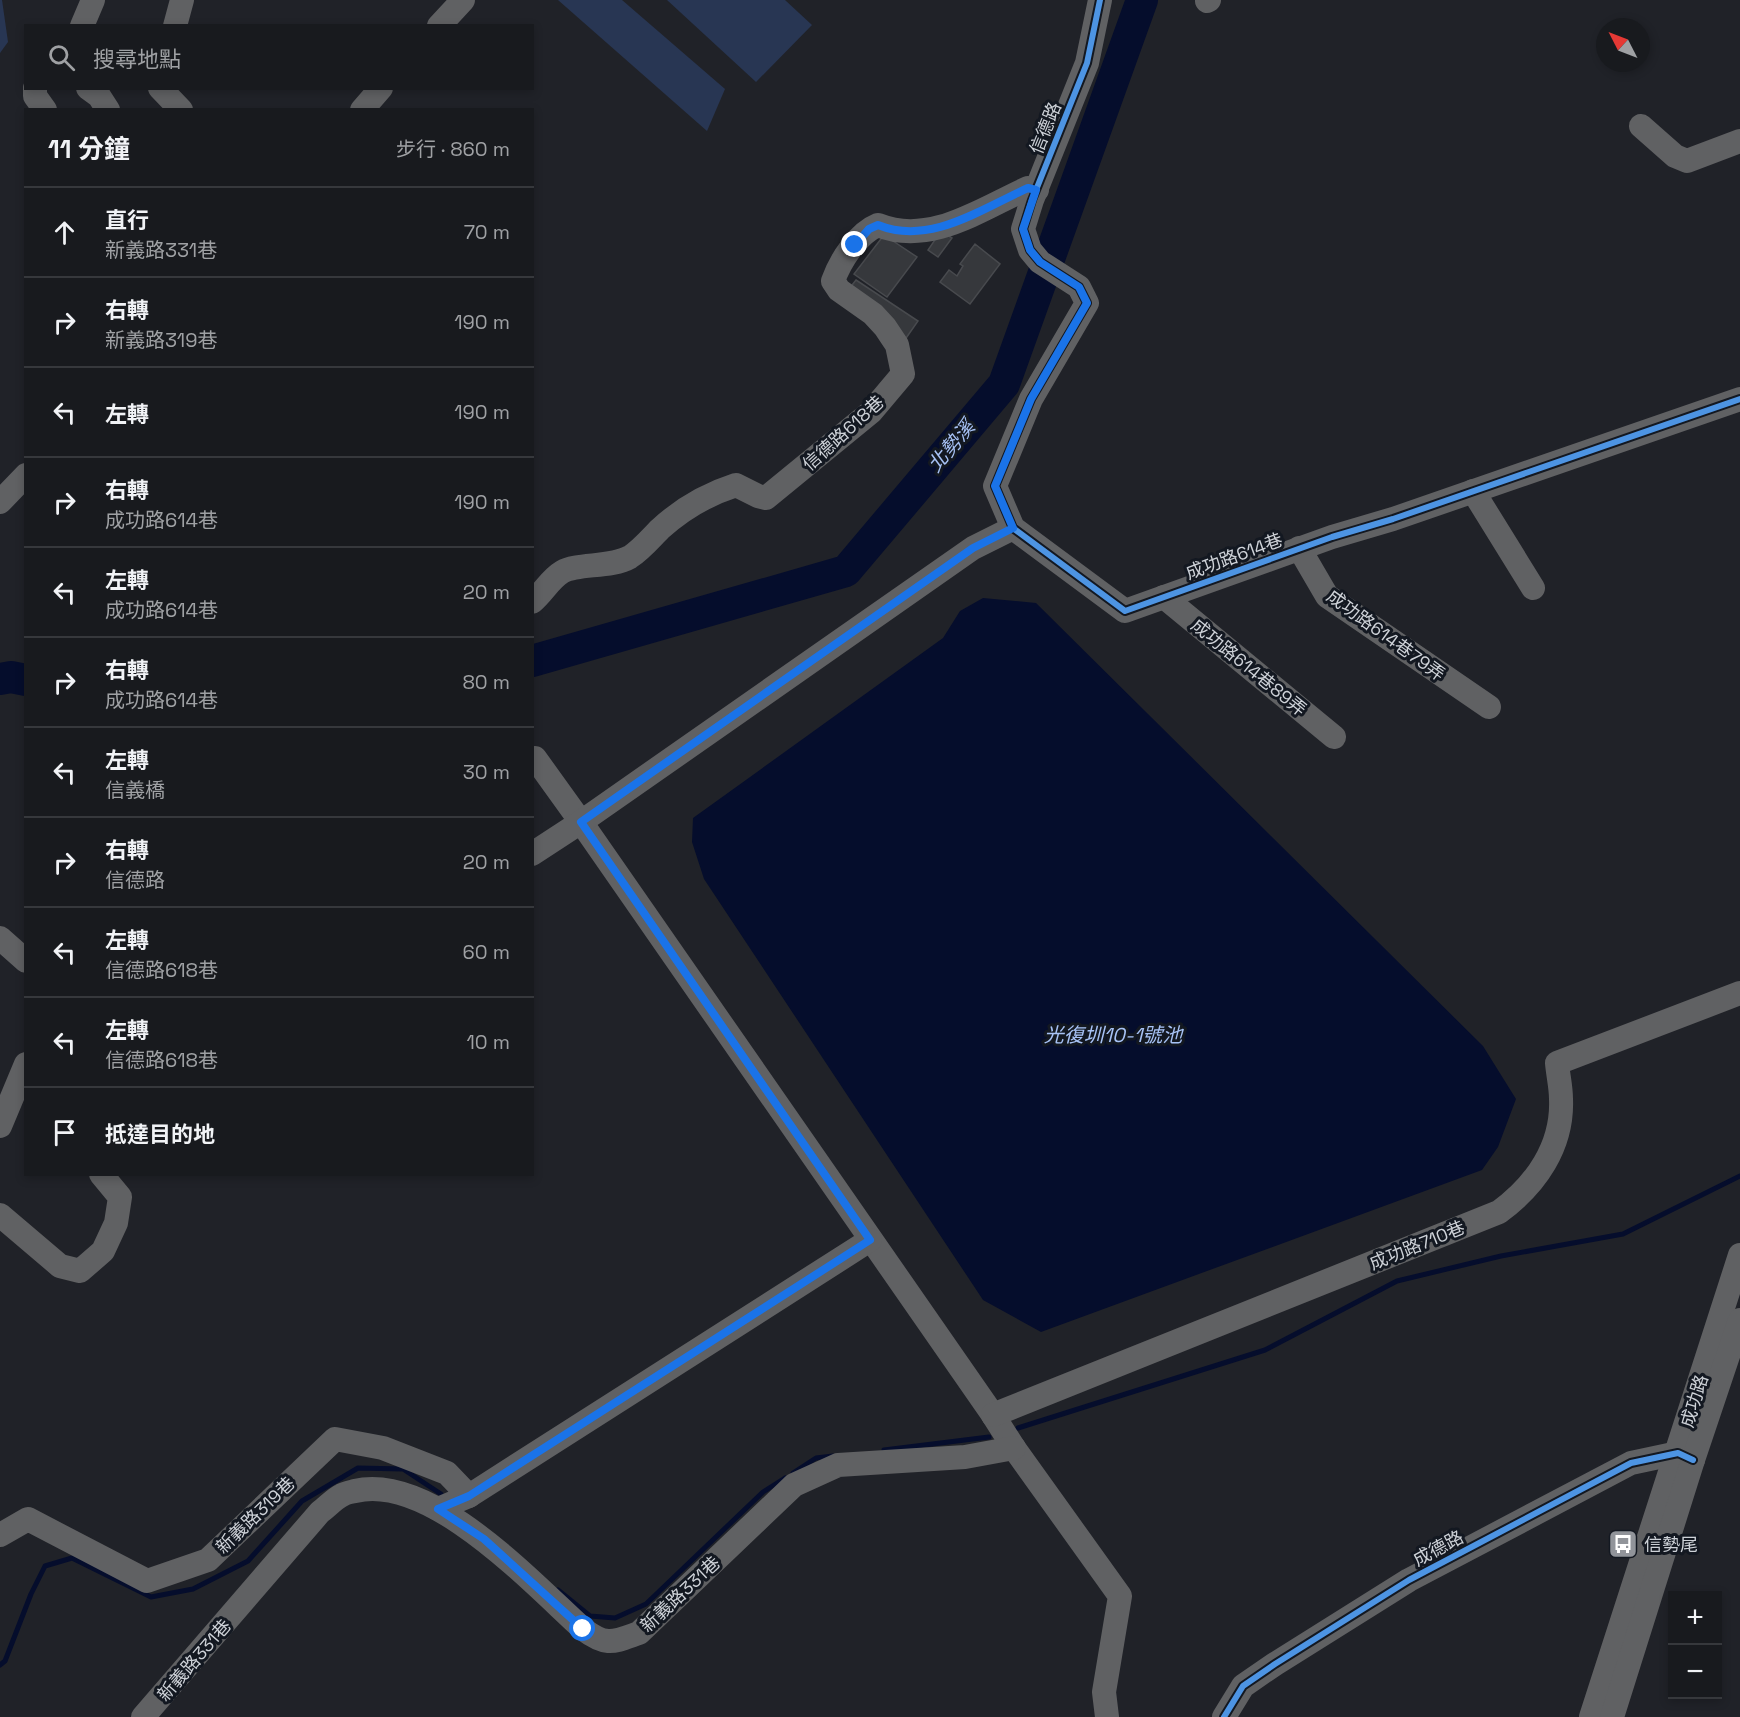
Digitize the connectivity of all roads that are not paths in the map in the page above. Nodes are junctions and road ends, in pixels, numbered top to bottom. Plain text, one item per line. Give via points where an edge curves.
1 (93, 0) edge
2 (182, 0) edge
3 (463, 0) edge
4 (1100, 0) edge
5 (83, 24) edge
6 (176, 24) edge
7 (441, 24) edge
8 (35, 90) edge
9 (91, 90) edge
10 (162, 90) edge
11 (379, 90) edge
12 (44, 108) edge
13 (107, 108) edge
14 (179, 108) edge
15 (364, 108) edge
16 (1641, 126) dead end
17 (1740, 141) edge
18 (1036, 190) junction
19 (1740, 399) edge
20 (23, 482) edge
21 (1473, 491) junction
22 (0, 502) edge
23 (1013, 528) junction
24 (1299, 548) junction
25 (1533, 588) dead end
26 (1164, 597) junction
27 (534, 600) edge
28 (1488, 707) dead end
29 (1334, 737) dead end
30 (535, 758) dead end
31 (581, 822) junction
32 (534, 853) edge
33 (0, 938) edge
34 (24, 959) edge
35 (1740, 993) edge
36 (24, 1069) edge
37 (0, 1126) edge
38 (103, 1176) edge
39 (0, 1215) edge
40 (870, 1240) junction
41 (1740, 1255) edge
42 (1740, 1320) edge
43 (993, 1416) junction
44 (1014, 1448) junction
45 (1685, 1457) junction
46 (469, 1496) junction
47 (438, 1509) junction
48 (0, 1535) edge
49 (143, 1717) edge
50 (1107, 1717) edge
51 (1224, 1717) edge
52 (1592, 1717) edge
53 (1612, 1717) edge

1 - 5 street
2 - 6 street
3 - 7 street
4 - 18 street, 信德路 via 1087,63
8 - 12 street
9 - 13 street
10 - 14 street
11 - 15 street
16 - 17 street via 1675,156 1687,161
18 - 23 street, 信德路 via 1023,229 1030,250 1040,262 1079,287 1087,303 1031,399 995,486
18 - 27 street, 信德路618巷 via 1028,188 958,222 916,233 878,225 869,229 838,268 833,281 879,321 897,345 903,374 871,412 766,498 736,485 719,490 670,520 633,556 564,570
19 - 21 street, 成功路614巷
20 - 22 street
21 - 24 street, 成功路614巷
21 - 25 street
23 - 26 street, 成功路614巷 via 1125,611
23 - 31 street via 973,548
24 - 26 street, 成功路614巷
24 - 28 street, 成功路614巷79弄 via 1327,596
26 - 29 street, 成功路614巷89弄
30 - 31 street
31 - 32 street
31 - 40 street
33 - 34 street
35 - 43 street, 成功路710巷 via 1557,1063 1562,1100 1549,1156 1537,1178 1499,1212
36 - 37 street
38 - 39 street via 120,1197 116,1223 103,1251 80,1271 60,1266
40 - 43 street
40 - 46 street
41 - 45 street, 成功路
42 - 45 street, 成功路
43 - 44 street
44 - 47 street, 新義路331巷 via 964,1457 838,1465 794,1485 639,1634 617,1641 599,1641 484,1539
44 - 50 street via 1120,1596 1104,1692
45 - 51 street, 成德路 via 1631,1463 1409,1580 1243,1686
45 - 52 street, 成功路
45 - 53 street, 成功路
46 - 47 street
46 - 48 street, 新義路319巷 via 447,1473 383,1448 335,1439 208,1560 147,1581 27,1519
47 - 49 street, 新義路331巷 via 397,1491 365,1489 342,1494 320,1512

